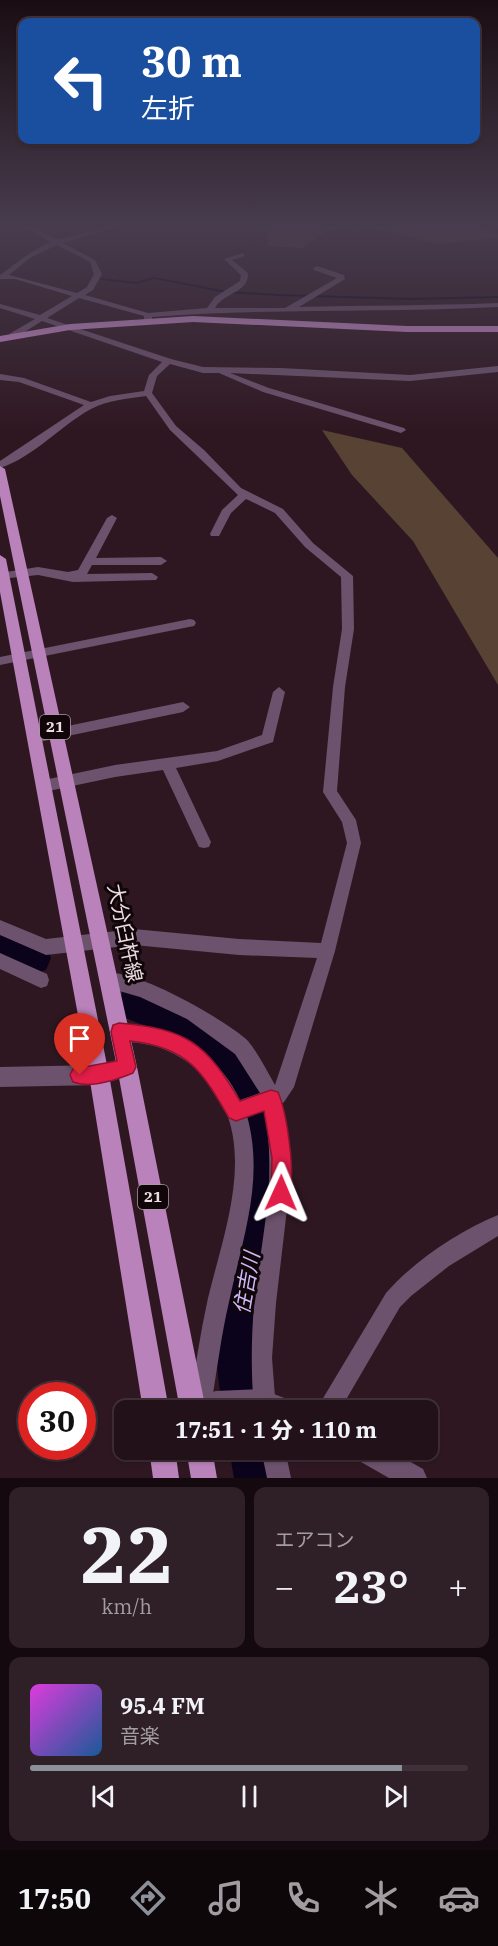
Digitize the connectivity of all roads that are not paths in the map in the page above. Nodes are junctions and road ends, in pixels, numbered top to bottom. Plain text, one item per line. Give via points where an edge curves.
1 (78, 295) joint
2 (220, 295) edge
3 (314, 295) edge
4 (498, 305) edge
5 (0, 306) edge
6 (291, 309) junction
7 (210, 310) junction
8 (41, 318) junction
9 (148, 318) junction
10 (487, 318) dead end
11 (254, 320) junction
12 (105, 324) junction
13 (70, 327) junction
14 (498, 329) edge
15 (84, 331) junction
16 (12, 336) junction
17 (0, 339) edge
18 (0, 347) edge
19 (168, 362) junction
20 (498, 369) edge
21 (222, 370) junction
22 (0, 377) edge
23 (147, 393) junction
24 (91, 405) junction
25 (401, 430) dead end
26 (0, 467) edge
27 (244, 495) junction
28 (3, 498) edge
29 (112, 518) dead end
30 (215, 534) dead end
31 (0, 559) edge
32 (161, 561) dead end
33 (88, 562) junction
34 (22, 573) junction
35 (3, 576) junction
36 (68, 576) junction
37 (152, 577) dead end
38 (190, 623) dead end
39 (39, 652) junction
40 (19, 657) junction
41 (0, 661) edge
42 (279, 692) dead end
43 (183, 707) dead end
44 (56, 732) junction
45 (34, 738) junction
46 (167, 763) junction
47 (66, 781) junction
48 (44, 786) junction
49 (204, 842) dead end
50 (0, 927) edge
51 (100, 940) junction
52 (74, 944) junction
53 (327, 951) junction
54 (0, 961) edge
55 (41, 980) dead end
56 (108, 980) junction
57 (119, 1032) junction
58 (127, 1067) junction
59 (99, 1075) junction
60 (0, 1077) edge
61 (271, 1099) junction
62 (236, 1112) junction
63 (498, 1225) edge
64 (154, 1400) edge
65 (197, 1400) edge
66 (199, 1400) edge
67 (268, 1400) edge
68 (333, 1400) edge
69 (164, 1460) edge
70 (201, 1460) edge
71 (275, 1460) edge
72 (382, 1460) edge
73 (166, 1478) edge
74 (204, 1478) edge
75 (279, 1478) edge
76 (414, 1478) edge

1 - 8 street
1 - 9 street
2 - 7 street
3 - 6 street
4 - 6 street
5 - 8 street
6 - 7 street
7 - 9 street
8 - 13 street
8 - 16 street
9 - 11 highway
9 - 12 highway
10 - 11 highway via 373,322
11 - 14 highway via 279,324
12 - 13 highway
12 - 15 highway
13 - 15 street
13 - 16 highway
15 - 18 highway
15 - 19 street
16 - 17 highway
19 - 21 street
19 - 23 street via 153,375
20 - 21 street via 410,378
21 - 25 street via 266,390
22 - 24 street via 21,380
23 - 24 street
23 - 27 street via 173,428
24 - 26 street
26 - 28 main road, 大分臼杵線 / 21
27 - 30 street via 226,512
27 - 53 street via 279,512 309,545 347,576 348,629 330,792 349,820 354,843
28 - 34 main road, 大分臼杵線 / 21
29 - 33 street
31 - 35 main road, 21
32 - 33 street
33 - 36 street via 82,573
34 - 35 street
34 - 36 street via 38,571
34 - 39 main road, 大分臼杵線 / 21
35 - 40 main road, 21
36 - 37 street
38 - 39 street
39 - 40 street
39 - 44 main road, 大分臼杵線 / 21
40 - 41 street
40 - 45 main road, 21
42 - 46 street via 268,738 218,756
43 - 44 street
44 - 45 street
44 - 47 main road, 大分臼杵線 / 21
45 - 48 main road, 21
46 - 47 street
46 - 49 street
47 - 48 street
47 - 51 main road, 大分臼杵線 / 21
48 - 52 main road, 21
50 - 52 street via 46,947
51 - 52 street
51 - 53 street via 134,937
51 - 56 main road, 大分臼杵線 / 21
52 - 59 main road, 21
53 - 61 street via 285,1087
54 - 55 street
56 - 57 main road, 大分臼杵線 / 21
56 - 61 street via 157,995 232,1038 256,1064
57 - 58 main road, 大分臼杵線 / 21
57 - 62 street via 154,1035 191,1052 214,1074
58 - 59 street
58 - 65 main road, 大分臼杵線 / 21
59 - 60 street
59 - 64 main road, 21
61 - 62 street
61 - 67 street via 282,1176 262,1326
62 - 66 street via 245,1174
63 - 68 street via 405,1285
69 - 73 main road
70 - 74 main road
71 - 75 street
72 - 76 street

